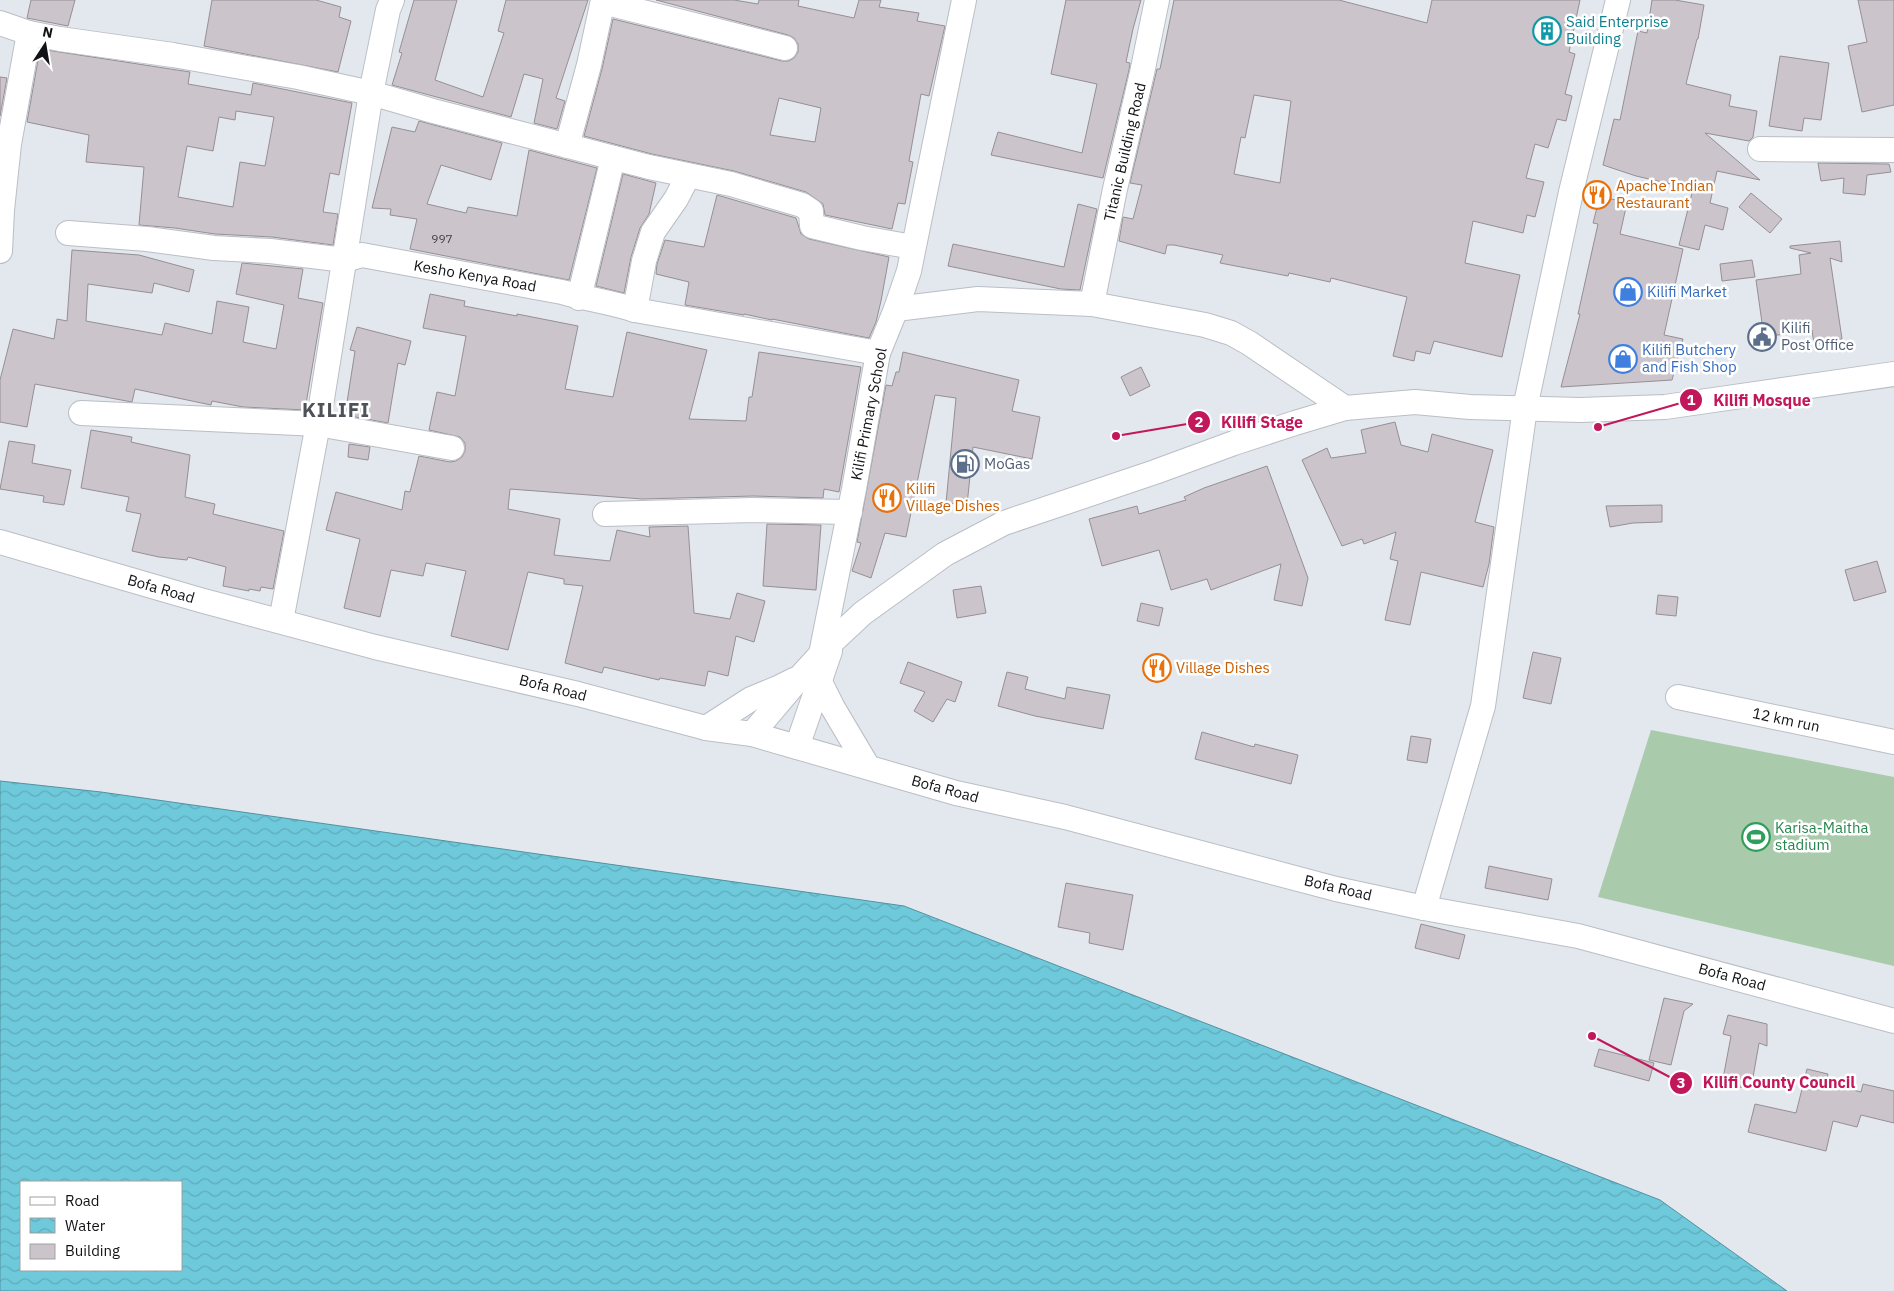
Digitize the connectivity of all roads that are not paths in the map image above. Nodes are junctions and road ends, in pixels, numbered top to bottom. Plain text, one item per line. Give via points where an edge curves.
1 (392, 0) edge
2 (964, 0) edge
3 (1157, 0) edge
4 (1618, 0) edge
5 (603, 1) edge
6 (0, 23) edge
7 (29, 33) junction
8 (786, 48) dead end
9 (371, 93) junction
10 (567, 146) junction
11 (1760, 149) dead end
12 (1894, 150) edge
13 (613, 158) junction
14 (688, 176) junction
15 (68, 233) dead end
16 (913, 247) junction
17 (0, 251) edge
18 (345, 260) junction
19 (579, 298) junction
20 (1092, 304) junction
21 (896, 309) junction
22 (636, 310) junction
23 (878, 353) junction
24 (1894, 374) edge
25 (1345, 408) junction
26 (1525, 408) junction
27 (81, 413) dead end
28 (318, 424) junction
29 (452, 448) dead end
30 (850, 512) junction
31 (605, 514) dead end
32 (0, 542) edge
33 (281, 621) junction
34 (828, 647) junction
35 (810, 678) junction
36 (1678, 697) dead end
37 (706, 728) junction
38 (752, 734) junction
39 (1894, 742) edge
40 (796, 747) junction
41 (868, 767) junction
42 (1424, 908) junction
43 (1894, 1021) edge

1 - 9 street
2 - 16 street, Kilifi Primary School
3 - 20 street, Titanic Building Road
4 - 26 street via 1571,192
5 - 8 street
5 - 10 street
6 - 7 street
7 - 9 street via 224,64
7 - 17 street via 9,144
9 - 10 street
9 - 18 street
10 - 13 street
11 - 12 street
13 - 14 street
13 - 19 street
14 - 16 street via 730,184 802,205 811,211 812,226
14 - 22 street via 653,232 644,260
15 - 18 street, Kesho Kenya Road
16 - 21 street, Kilifi Primary School
18 - 19 street, Kesho Kenya Road via 362,255 562,292
18 - 28 street
19 - 22 street, Kesho Kenya Road
20 - 21 street via 978,300
20 - 25 street via 1205,325 1230,333
21 - 23 street, Kilifi Primary School
22 - 23 street, Kesho Kenya Road
23 - 30 street, Kilifi Primary School
24 - 26 street via 1665,407
25 - 26 street via 1415,402
25 - 34 street via 1234,442 1004,523 945,554 863,613
26 - 42 street via 1483,706
27 - 28 street
28 - 29 street
28 - 33 street
30 - 31 street via 753,510
30 - 34 street, Kilifi Primary School
32 - 33 street, Bofa Road
33 - 37 street, Bofa Road
34 - 35 street, Kilifi Primary School
35 - 37 street via 751,699
35 - 38 street
35 - 40 street, Kilifi Primary School
35 - 41 street via 833,708
36 - 39 street, 12 km run
37 - 38 street, Bofa Road
38 - 40 street, Bofa Road
40 - 41 street, Bofa Road
41 - 42 street, Bofa Road via 956,793 1065,817 1336,889
42 - 43 street, Bofa Road via 1578,936

